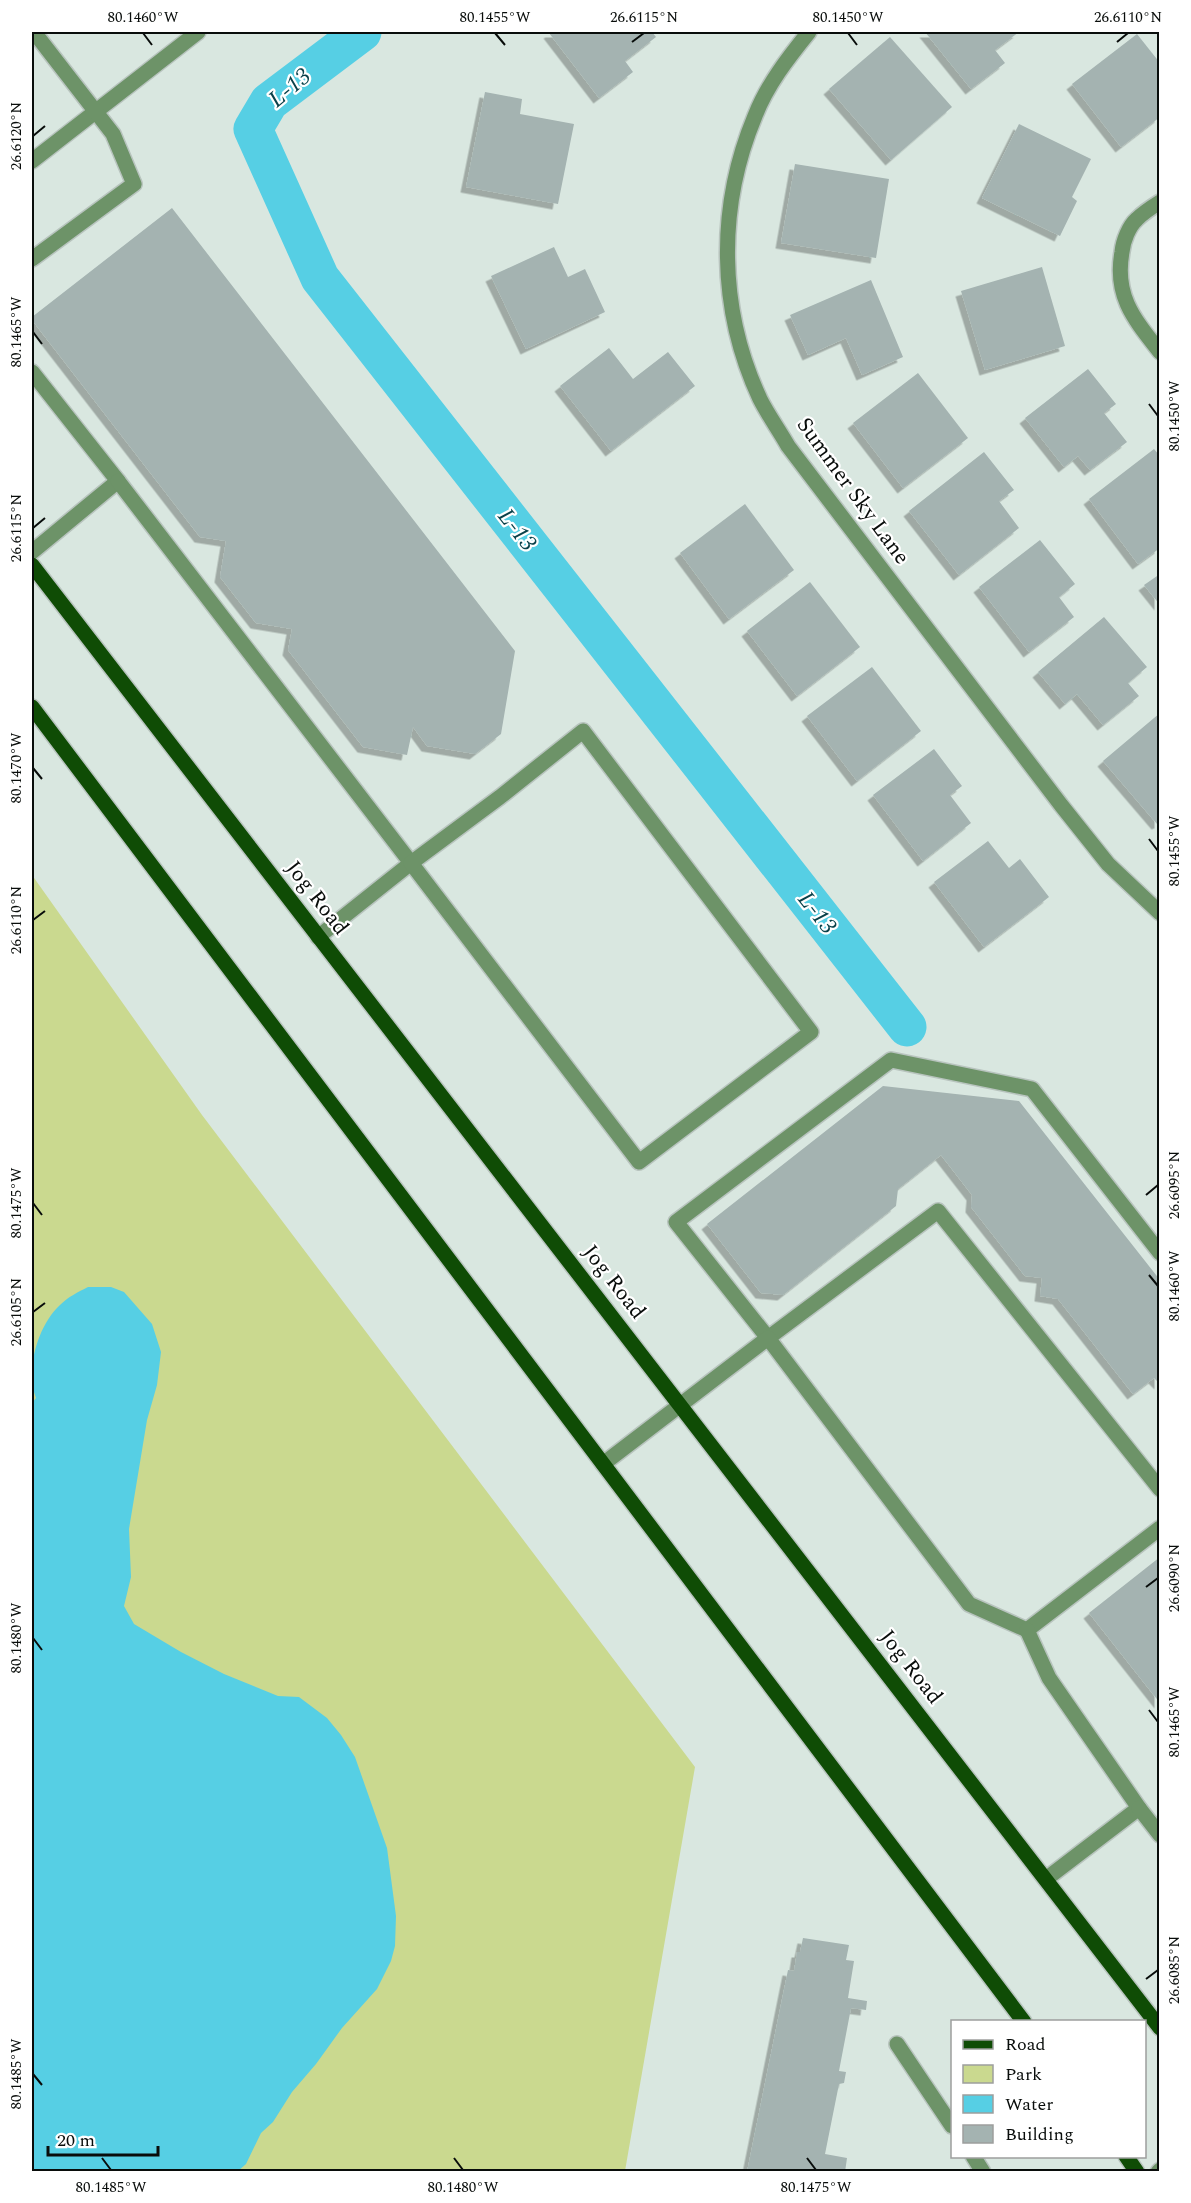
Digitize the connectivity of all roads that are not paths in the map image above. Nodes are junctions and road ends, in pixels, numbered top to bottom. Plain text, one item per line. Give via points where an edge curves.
1 (34, 32) edge
2 (198, 32) edge
3 (809, 32) edge
4 (95, 111) junction
5 (32, 160) edge
6 (1160, 202) edge
7 (32, 259) edge
8 (1160, 352) edge
9 (32, 372) edge
10 (118, 480) junction
11 (32, 552) edge
12 (32, 565) edge
13 (32, 707) edge
14 (411, 863) junction
15 (1160, 913) edge
16 (318, 937) junction
17 (1160, 1253) edge
18 (768, 1338) junction
19 (680, 1405) junction
20 (603, 1464) junction
21 (1160, 1489) edge
22 (1160, 1528) edge
23 (1027, 1630) junction
24 (1139, 1808) junction
25 (1160, 1835) edge
26 (1046, 1879) junction
27 (1022, 2020) edge
28 (1160, 2028) edge
29 (897, 2044) dead end
30 (951, 2125) edge
31 (974, 2158) edge
32 (1127, 2158) edge
33 (983, 2172) edge
34 (1137, 2172) edge

1 - 4 street
2 - 4 street
3 - 15 street, Summer Sky Lane via 781,67 755,114 737,165 728,218 727,271 745,360 761,400 788,446 1108,864
4 - 5 street
4 - 7 street via 113,134 134,184
6 - 8 street via 1136,220 1123,244 1119,270 1123,296
9 - 10 street
10 - 11 street
10 - 14 street
12 - 16 main road, Jog Road
13 - 20 main road
14 - 14 street via 639,1162 811,1032 583,731
14 - 16 street
16 - 19 main road, Jog Road
17 - 18 street via 1032,1089 891,1060 676,1222
18 - 19 street
18 - 21 street via 938,1211
18 - 23 street via 969,1604
19 - 20 street
19 - 26 main road, Jog Road
20 - 27 main road
22 - 23 street
23 - 24 street via 1048,1678
24 - 25 street
24 - 26 street
26 - 28 main road, Jog Road
29 - 30 street
31 - 33 street
32 - 34 main road

